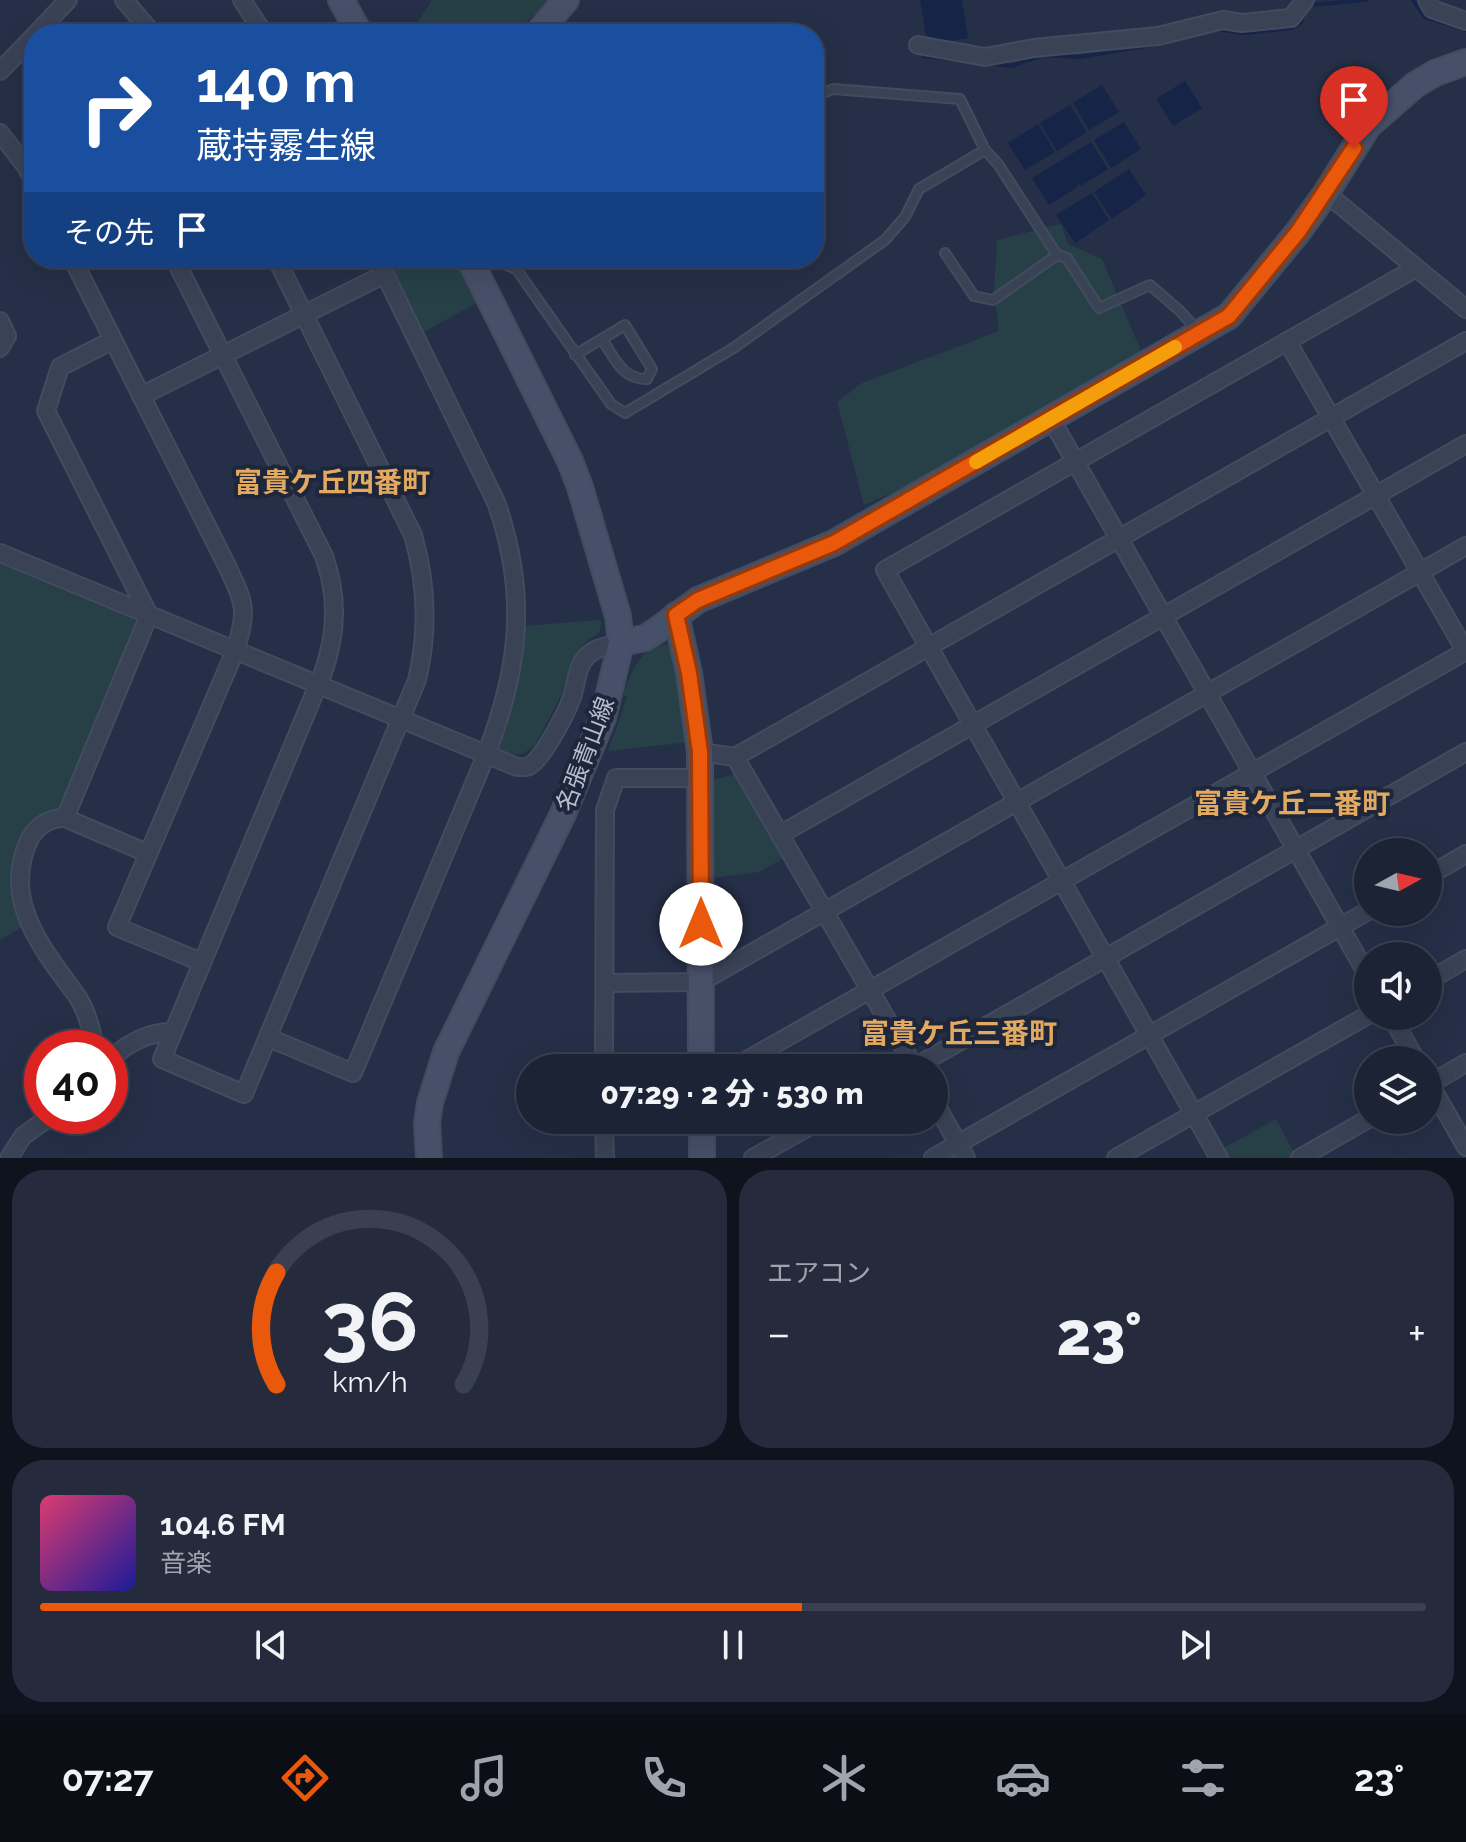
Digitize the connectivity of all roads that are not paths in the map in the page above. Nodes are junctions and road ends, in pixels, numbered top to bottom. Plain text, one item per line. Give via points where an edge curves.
1 (68, 0) edge
2 (124, 0) edge
3 (242, 0) edge
4 (341, 0) edge
5 (566, 0) edge
6 (1305, 0) edge
7 (1427, 0) edge
8 (1466, 21) edge
9 (45, 24) edge
10 (144, 24) edge
11 (258, 24) edge
12 (354, 24) edge
13 (546, 24) edge
14 (918, 45) dead end
15 (24, 46) edge
16 (1466, 62) edge
17 (0, 71) edge
18 (824, 93) edge
19 (0, 133) edge
20 (985, 150) junction
21 (24, 164) edge
22 (1326, 193) junction
23 (945, 253) dead end
24 (1057, 255) junction
25 (77, 268) edge
26 (179, 268) edge
27 (281, 268) edge
28 (382, 268) edge
29 (474, 268) edge
30 (515, 268) edge
31 (1416, 268) junction
32 (385, 274) junction
33 (1466, 309) edge
34 (304, 314) junction
35 (0, 321) edge
36 (1199, 332) junction
37 (602, 339) junction
38 (113, 340) junction
39 (1287, 341) junction
40 (1466, 341) edge
41 (0, 348) edge
42 (222, 354) junction
43 (575, 355) junction
44 (647, 379) junction
45 (655, 394) junction
46 (141, 396) junction
47 (1332, 417) junction
48 (1051, 419) junction
49 (1466, 444) edge
50 (1075, 462) junction
51 (1377, 495) junction
52 (1120, 539) junction
53 (1466, 546) edge
54 (0, 553) edge
55 (1421, 572) junction
56 (149, 615) junction
57 (676, 615) junction
58 (1163, 616) junction
59 (621, 643) junction
60 (928, 648) junction
61 (235, 651) junction
62 (1466, 651) edge
63 (317, 686) junction
64 (1208, 694) junction
65 (401, 720) junction
66 (973, 724) junction
67 (700, 752) junction
68 (1466, 752) edge
69 (486, 755) junction
70 (735, 757) junction
71 (1253, 772) junction
72 (700, 778) junction
73 (1017, 803) junction
74 (65, 818) junction
75 (781, 834) junction
76 (1296, 849) junction
77 (147, 853) junction
78 (1466, 854) edge
79 (1442, 868) edge
80 (1061, 881) junction
81 (825, 911) junction
82 (1354, 919) edge
83 (1340, 927) junction
84 (1354, 952) edge
85 (1106, 958) junction
86 (1466, 959) edge
87 (201, 962) junction
88 (1442, 973) edge
89 (701, 982) junction
90 (605, 983) junction
91 (870, 990) junction
92 (1354, 1023) edge
93 (90, 1030) edge
94 (173, 1032) junction
95 (1149, 1035) junction
96 (269, 1038) junction
97 (128, 1046) edge
98 (604, 1054) edge
99 (701, 1054) edge
100 (758, 1054) edge
101 (906, 1054) edge
102 (938, 1054) edge
103 (1466, 1063) edge
104 (1442, 1076) edge
105 (1442, 1105) edge
106 (1194, 1113) junction
107 (948, 1126) edge
108 (1354, 1127) edge
109 (26, 1134) edge
110 (604, 1134) edge
111 (702, 1134) edge
112 (796, 1134) edge
113 (1466, 1147) edge
114 (962, 1151) edge
115 (9, 1158) edge
116 (429, 1158) edge
117 (605, 1158) edge
118 (702, 1158) edge
119 (753, 1158) edge
120 (933, 1158) edge
121 (1116, 1158) edge
122 (1219, 1158) edge
123 (1300, 1158) edge

1 - 9 street
2 - 10 street
3 - 11 street
4 - 12 main road
5 - 13 main road
6 - 14 street via 1291,18 1223,20 1158,36 985,57
7 - 8 street via 1432,9
15 - 17 street
16 - 22 main road via 1425,79 1381,113
18 - 20 lane via 833,89 960,99
19 - 21 street
20 - 24 lane
20 - 45 lane via 919,189 885,240 735,347
22 - 31 street
22 - 36 main road via 1229,316
23 - 24 lane via 974,296 993,300
24 - 36 lane via 1067,258 1099,308 1150,285
25 - 38 street
26 - 42 street
27 - 34 street
28 - 32 street
29 - 59 main road, 名張青山線 via 570,461 618,616
30 - 43 lane
31 - 33 street
31 - 39 street
32 - 34 street
32 - 69 street via 488,480 512,557 518,614 515,649 503,711
34 - 42 street
34 - 65 street via 396,497 423,571 424,644
35 - 41 street via 7,336
36 - 48 main road
37 - 43 lane
37 - 44 lane via 627,375
37 - 44 lane via 625,325 652,369
38 - 46 street
38 - 56 street via 60,367 46,411
39 - 47 street
39 - 50 street
40 - 47 street
42 - 46 street
42 - 63 street via 329,572 334,631
43 - 45 lane via 611,404 625,413
44 - 45 lane
46 - 61 street via 239,592 245,616
47 - 51 street
47 - 52 street
48 - 50 street
48 - 57 main road via 834,543 698,600
49 - 51 street
50 - 52 street
50 - 60 street via 885,570
51 - 55 street
51 - 58 street
52 - 58 street
52 - 60 street
53 - 55 street
54 - 56 street
55 - 62 street
55 - 64 street
56 - 61 street
56 - 74 street
57 - 59 main road via 645,638
57 - 67 main road
58 - 64 street
58 - 66 street
59 - 69 street via 588,654 572,697 533,763 517,767
59 - 116 main road, 名張青山線 via 603,718 562,816 446,1052 430,1103
60 - 66 street
60 - 70 street
61 - 63 street
61 - 77 street
62 - 71 street
63 - 65 street
63 - 87 street
64 - 71 street
64 - 73 street
65 - 69 street
65 - 96 street
66 - 73 street
66 - 75 street
67 - 70 street
67 - 72 main road
68 - 76 street
69 - 96 street via 353,1073
70 - 75 street
71 - 76 street
71 - 80 street
72 - 89 main road
72 - 90 street via 616,778 605,810
73 - 80 street
73 - 81 street
74 - 77 street
74 - 93 street via 52,819 30,838 17,866 14,891 32,936 83,1006
75 - 81 street
76 - 83 street
76 - 85 street
77 - 87 street via 117,927
78 - 79 street
80 - 85 street
80 - 91 street
81 - 89 street
81 - 91 street
82 - 83 street
83 - 84 street
83 - 95 street
85 - 95 street
85 - 102 street
86 - 88 street
87 - 94 street
89 - 90 street
89 - 99 main road
90 - 98 street
91 - 100 street
91 - 101 street
92 - 106 street
94 - 96 street via 162,1059 244,1094
94 - 97 street
95 - 106 street
95 - 114 street
103 - 104 street
105 - 113 street
106 - 121 street
106 - 122 street
107 - 114 street
108 - 123 street
109 - 115 street
110 - 117 street
111 - 118 main road
112 - 119 street
114 - 120 street

